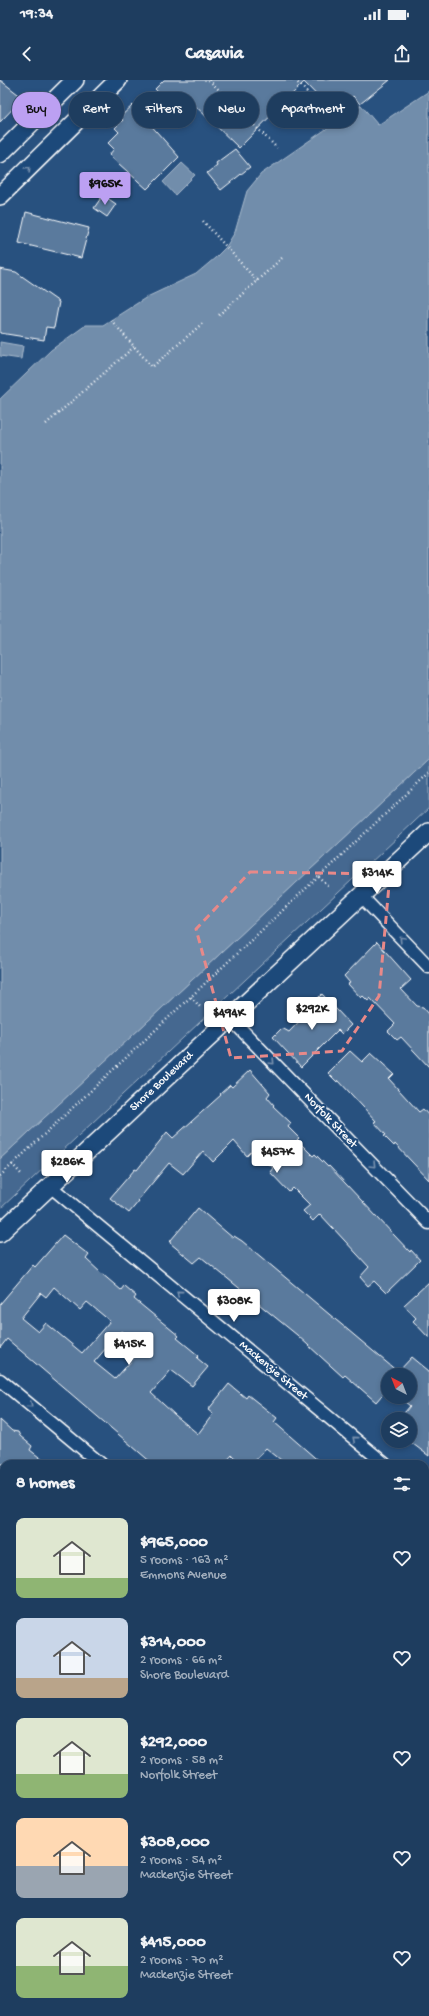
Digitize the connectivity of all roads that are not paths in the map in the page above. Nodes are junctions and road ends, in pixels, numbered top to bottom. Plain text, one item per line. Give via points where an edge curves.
1 (75, 80) edge
2 (118, 80) edge
3 (1, 152) edge
4 (0, 196) edge
5 (429, 832) edge
6 (361, 896) junction
7 (429, 967) edge
8 (231, 1019) junction
9 (50, 1186) junction
10 (429, 1224) edge
11 (0, 1233) edge
12 (0, 1380) edge
13 (96, 1460) edge
14 (380, 1460) edge

1 - 3 main road
4 -> 2 main road
5 - 6 main road, Shore Boulevard
7 -> 6 street
6 - 8 main road, Shore Boulevard
8 - 9 main road, Shore Boulevard
8 -> 10 street, Norfolk Street
9 - 11 main road, Shore Boulevard
14 -> 9 street, Mackenzie Street
12 -> 13 street

